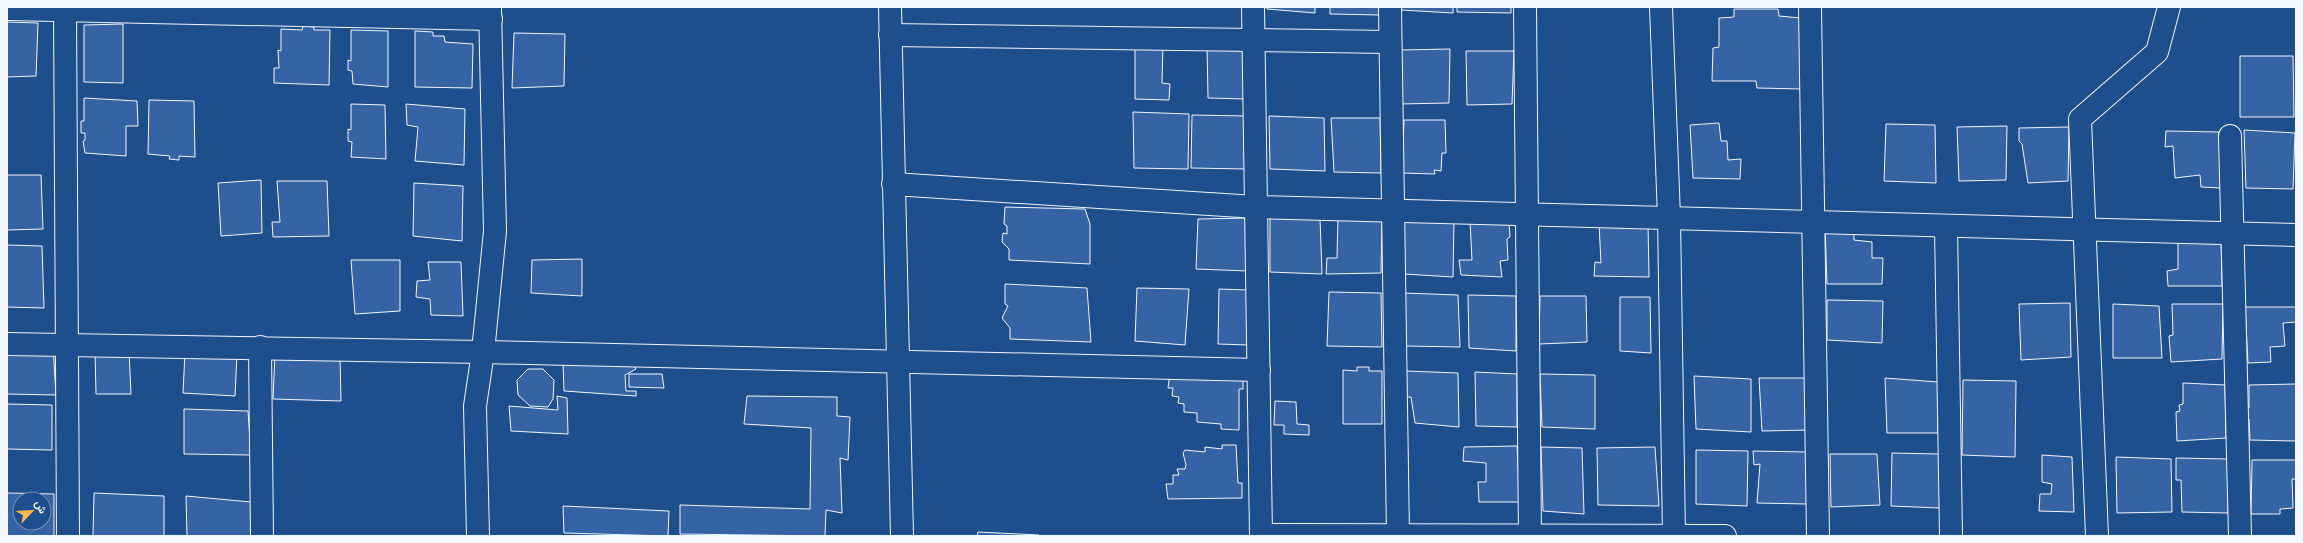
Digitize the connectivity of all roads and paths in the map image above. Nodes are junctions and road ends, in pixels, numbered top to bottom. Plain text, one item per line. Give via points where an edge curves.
1 (890, 7) edge
2 (1253, 7) edge
3 (1390, 7) edge
4 (1525, 7) edge
5 (1661, 7) edge
6 (1810, 7) edge
7 (2169, 7) edge
8 (7, 9) edge
9 (65, 9) edge
10 (491, 13) edge
11 (890, 35) junction
12 (1254, 40) junction
13 (1390, 42) junction
14 (2230, 136) dead end
15 (893, 184) junction
16 (1256, 207) junction
17 (1393, 211) junction
18 (1527, 214) junction
19 (1669, 217) junction
20 (1813, 222) junction
21 (1946, 226) junction
22 (2084, 229) junction
23 (2232, 233) junction
24 (2296, 235) edge
25 (7, 344) edge
26 (67, 345) junction
27 (260, 347) junction
28 (483, 352) junction
29 (896, 362) junction
30 (1259, 370) junction
31 (1261, 535) edge
32 (68, 536) edge
33 (262, 536) edge
34 (478, 536) edge
35 (902, 536) edge
36 (1398, 536) edge
37 (1530, 536) edge
38 (1674, 536) edge
39 (1725, 536) edge
40 (1818, 536) edge
41 (1951, 536) edge
42 (2097, 536) edge
43 (2240, 536) edge

1 - 11 street
2 - 12 street
3 - 13 street
4 - 18 street
5 - 19 street
6 - 20 street
7 - 22 street via 2157,52 2080,120
8 - 9 street
9 - 10 street
9 - 26 street
10 - 28 street via 495,231
11 - 12 street
11 - 15 street
12 - 13 street
12 - 16 street
13 - 17 street
14 - 23 street
15 - 16 street
15 - 29 street
16 - 17 street
16 - 30 street
17 - 18 street
17 - 36 street
18 - 19 street
18 - 37 street
19 - 20 street
19 - 38 street
20 - 21 street
20 - 40 street
21 - 22 street
21 - 41 street
22 - 23 street
22 - 42 street
23 - 24 street
23 - 43 street
25 - 26 street
26 - 27 street
26 - 32 street
27 - 28 street
27 - 33 street
28 - 29 street
28 - 34 street via 475,406
29 - 30 street
29 - 35 street
30 - 31 street
31 - 36 street
36 - 37 street
37 - 38 street
38 - 39 street

